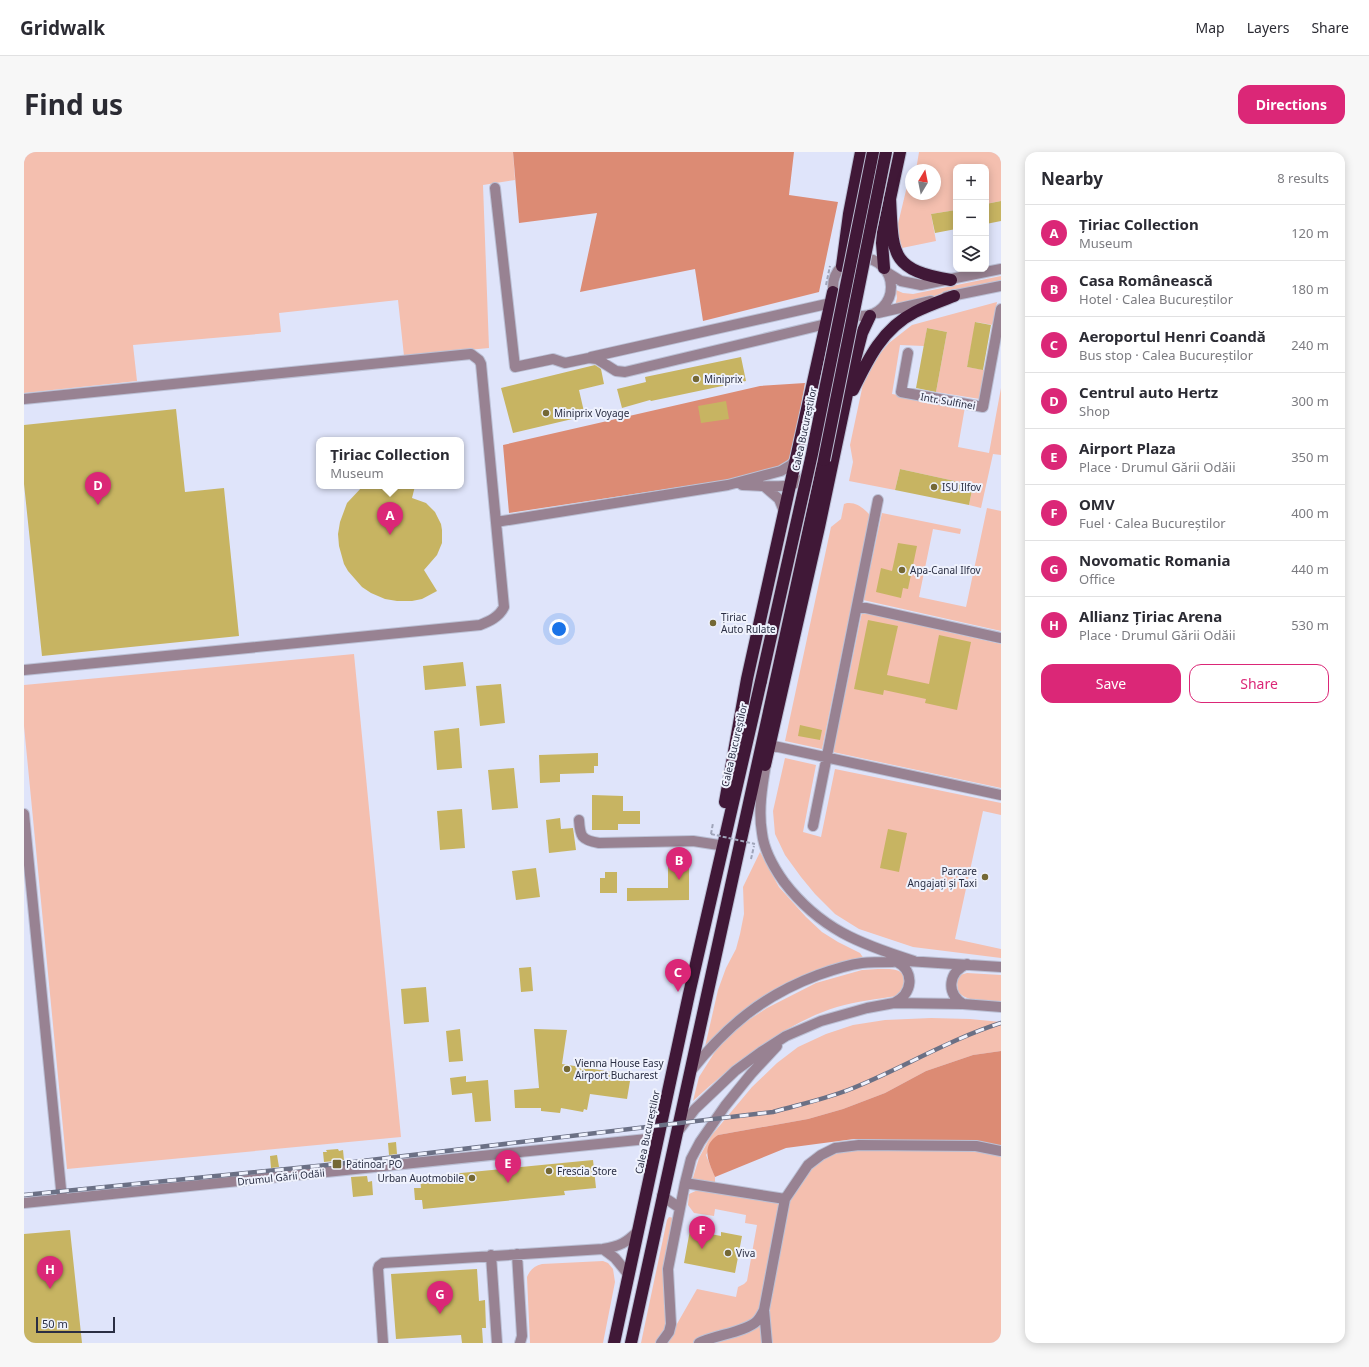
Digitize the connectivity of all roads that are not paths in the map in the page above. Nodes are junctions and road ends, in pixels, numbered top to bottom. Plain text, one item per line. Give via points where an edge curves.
1 (861, 152) edge
2 (874, 152) edge
3 (886, 152) edge
4 (900, 152) edge
5 (495, 188) dead end
6 (890, 198) junction
7 (842, 266) junction
8 (1001, 269) edge
9 (886, 270) junction
10 (951, 280) junction
11 (1001, 286) edge
12 (954, 296) junction
13 (832, 298) junction
14 (1001, 309) edge
15 (848, 313) junction
16 (873, 315) junction
17 (826, 324) junction
18 (908, 353) dead end
19 (589, 358) junction
20 (24, 399) edge
21 (844, 409) junction
22 (823, 433) junction
23 (800, 442) junction
24 (836, 449) junction
25 (795, 461) junction
26 (728, 486) junction
27 (790, 486) junction
28 (765, 487) junction
29 (878, 500) dead end
30 (784, 511) junction
31 (496, 522) junction
32 (857, 606) junction
33 (1001, 638) edge
34 (24, 670) edge
35 (769, 745) junction
36 (826, 757) junction
37 (1001, 795) edge
38 (24, 814) edge
39 (579, 820) dead end
40 (813, 826) dead end
41 (719, 845) junction
42 (719, 860) junction
43 (735, 863) junction
44 (847, 936) junction
45 (914, 961) junction
46 (895, 962) junction
47 (967, 964) junction
48 (1001, 967) edge
49 (894, 1002) junction
50 (962, 1004) junction
51 (1001, 1007) edge
52 (786, 1036) junction
53 (689, 1073) junction
54 (675, 1135) junction
55 (657, 1138) junction
56 (1001, 1151) edge
57 (685, 1183) junction
58 (662, 1196) junction
59 (62, 1199) junction
60 (785, 1199) junction
61 (24, 1203) edge
62 (680, 1208) junction
63 (638, 1231) junction
64 (603, 1249) junction
65 (517, 1254) junction
66 (492, 1256) junction
67 (628, 1274) junction
68 (764, 1310) junction
69 (383, 1343) edge
70 (497, 1343) edge
71 (520, 1343) edge
72 (614, 1343) edge
73 (631, 1343) edge
74 (661, 1343) edge
75 (699, 1343) edge
76 (768, 1343) edge

1 - 7 highway
2 - 42 highway, Calea Bucureștilor, bridge via 812,454
3 - 43 highway, bridge via 824,460
4 - 6 highway
5 - 19 street via 515,367 554,359 565,363
6 - 9 highway via 882,243
6 - 10 highway via 896,254 919,273
7 - 9 street via 854,259 864,258 875,261
7 - 13 street via 834,280
8 - 10 street
9 - 10 street via 902,281 915,284
9 - 16 street via 891,280 889,300 885,307
11 - 12 street
12 - 16 street
12 - 21 highway via 915,312 886,334 873,350
13 - 15 street
13 - 17 highway
13 - 19 street
14 - 18 street, Intr. Sulfinei via 983,407 901,392
15 - 16 street via 860,317
15 - 22 street
16 - 21 highway via 865,326 860,341
17 - 19 street via 625,372 616,371 597,359
17 - 23 highway
20 - 31 street via 471,354 481,364
21 - 24 highway
22 - 23 highway via 814,432 806,435
22 - 24 highway via 830,436
22 - 27 street via 813,470 808,476
23 - 25 highway
24 - 35 highway
25 - 26 street via 781,471
25 - 27 highway
26 - 28 street
26 - 31 street
27 - 28 street
27 - 30 highway
28 - 30 street via 779,499
29 - 32 street
30 - 41 highway via 741,708
31 - 34 street via 504,607 492,620 480,625
32 - 33 street
32 - 36 street
35 - 36 street
35 - 43 highway via 746,841
35 - 44 street via 761,799 761,832 766,850 778,873 796,897 818,918
36 - 37 street
36 - 40 street
38 - 59 street
39 - 41 street via 580,832 583,838 590,842 694,841
41 - 42 highway
42 - 55 highway, Calea Bucureștilor
43 - 53 highway
44 - 45 street via 875,949
44 - 46 street via 873,954
45 - 46 street
45 - 47 street
46 - 49 street via 907,969 910,981 906,993
46 - 53 street via 862,963 830,971 774,995 729,1028
47 - 48 street
47 - 50 street via 956,971 951,984 954,996
49 - 50 street
49 - 52 street via 821,1021
50 - 51 street
52 - 54 street via 735,1071 694,1109
52 - 57 street via 716,1118 695,1150
53 - 54 highway
54 - 58 highway
55 - 59 street, Drumul Gării Odăii
55 - 63 highway, Calea Bucureștilor
56 - 60 street via 976,1146 859,1145 835,1148 820,1155 808,1165
57 - 60 street
57 - 62 street
58 - 62 street
58 - 73 highway
59 - 61 street, Drumul Gării Odăii
60 - 68 street
62 - 74 street via 668,1269 671,1324
63 - 64 street via 627,1242
63 - 67 highway, Calea Bucureștilor
64 - 65 street
64 - 67 street via 615,1258
65 - 66 street
65 - 71 street via 522,1336
66 - 69 street via 383,1263 379,1266
66 - 70 street
67 - 72 highway, Calea Bucureștilor
68 - 75 street via 751,1326
68 - 76 street

